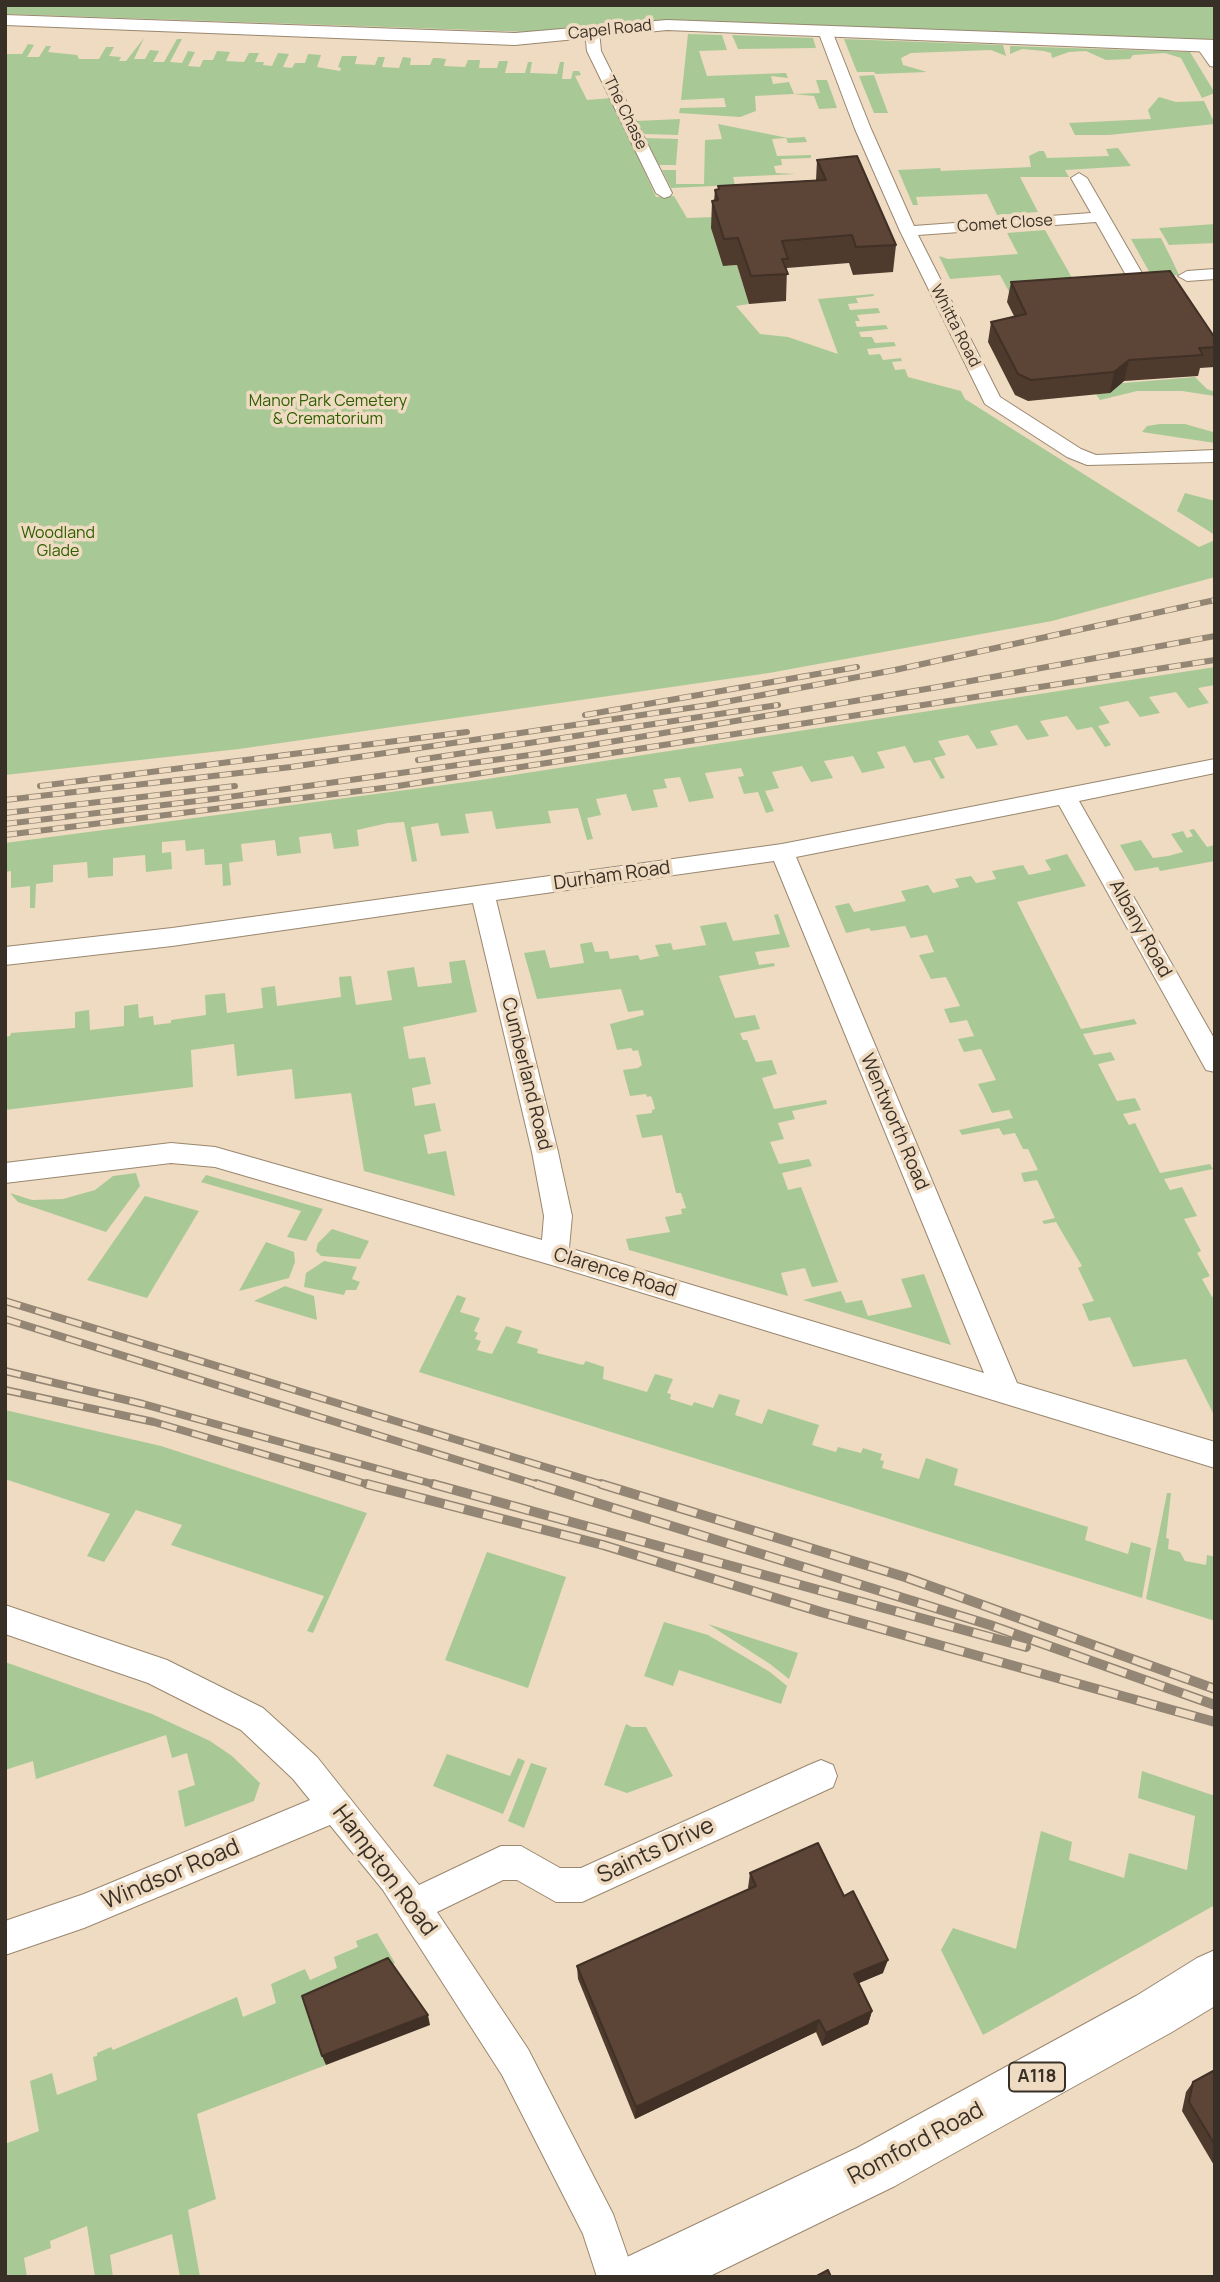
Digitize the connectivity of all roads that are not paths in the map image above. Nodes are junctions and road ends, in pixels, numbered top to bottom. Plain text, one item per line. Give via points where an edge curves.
1 (5, 20) edge
2 (592, 32) junction
3 (825, 32) junction
4 (1209, 46) edge
5 (1215, 63) edge
6 (1079, 178) dead end
7 (664, 193) dead end
8 (1102, 217) junction
9 (908, 231) junction
10 (1215, 274) edge
11 (1187, 276) dead end
12 (1137, 280) edge
13 (1215, 456) edge
14 (1215, 766) edge
15 (1065, 796) junction
16 (782, 852) junction
17 (483, 895) junction
18 (5, 956) edge
19 (1215, 1063) edge
20 (5, 1172) edge
21 (555, 1255) junction
22 (1007, 1392) junction
23 (1215, 1455) edge
24 (5, 1619) edge
25 (821, 1776) dead end
26 (335, 1806) junction
27 (414, 1905) junction
28 (5, 1938) edge
29 (1215, 1976) edge
30 (616, 2277) edge
31 (647, 2277) edge

1 - 2 street, Capel Road via 515,38
2 - 3 street, Capel Road via 667,25
2 - 7 street, The Chase via 594,51
3 - 4 street, Capel Road
3 - 9 street, Whitta Road
4 - 5 street
6 - 8 street
8 - 9 street, Comet Close
8 - 12 street
9 - 13 street, Whitta Road via 992,400 1094,461
10 - 11 street
14 - 15 street, Durham Road
15 - 16 street, Durham Road
15 - 19 street, Albany Road
16 - 17 street, Durham Road
16 - 22 street, Wentworth Road
17 - 18 street, Durham Road
17 - 21 street, Cumberland Road via 558,1216
20 - 21 street, Clarence Road via 171,1153 215,1157
21 - 22 street, Clarence Road
22 - 23 street, Clarence Road
24 - 26 street, Hampton Road via 156,1671 252,1719 305,1768
25 - 27 street, Saints Drive via 582,1885 556,1885 520,1863 501,1863
26 - 27 street, Hampton Road
26 - 28 street, Windsor Road via 84,1911
27 - 30 street, Hampton Road via 515,2062 600,2227
29 - 31 main road, Romford Road / A118 via 876,2167

